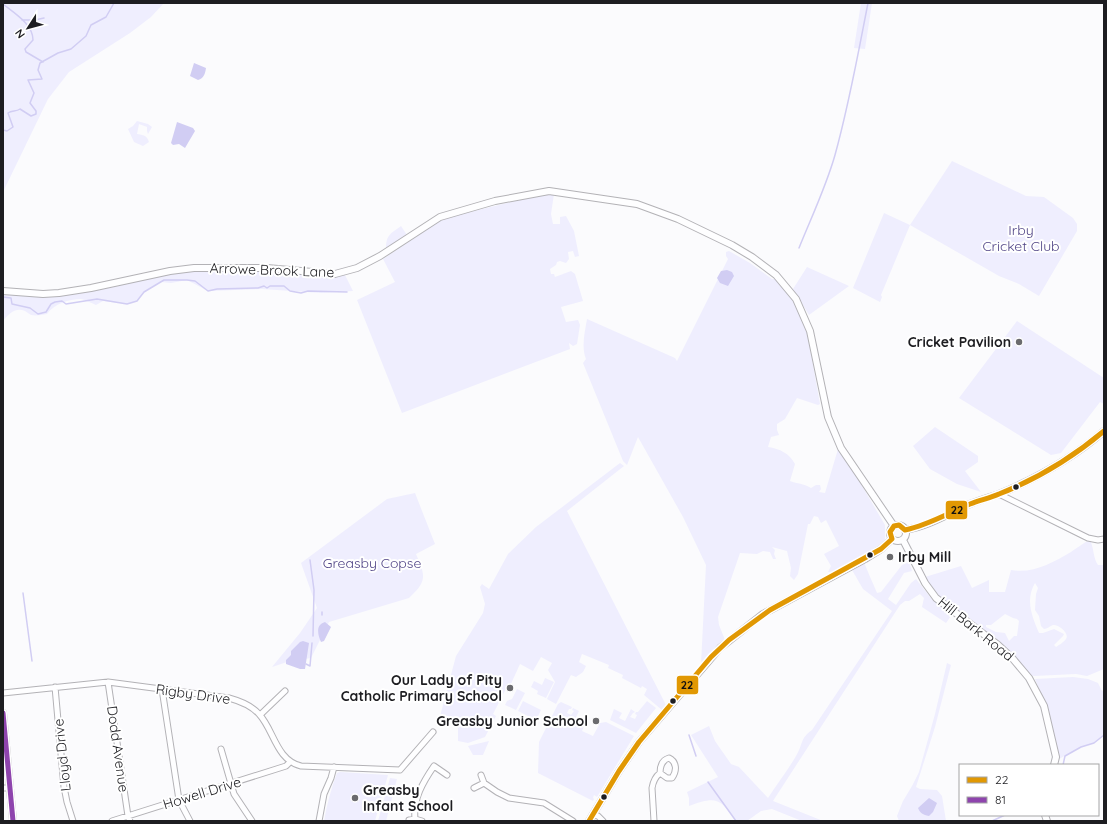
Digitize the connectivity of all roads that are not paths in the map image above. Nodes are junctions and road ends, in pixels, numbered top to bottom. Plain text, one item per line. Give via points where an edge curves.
1 (3, 291) edge
2 (1104, 432) edge
3 (1000, 494) junction
4 (894, 526) junction
5 (905, 530) junction
6 (892, 539) junction
7 (1104, 539) edge
8 (903, 540) junction
9 (108, 682) junction
10 (55, 687) junction
11 (162, 689) junction
12 (285, 691) dead end
13 (3, 693) edge
14 (3, 713) edge
15 (260, 714) junction
16 (3, 722) edge
17 (433, 732) dead end
18 (221, 749) dead end
19 (290, 762) junction
20 (1054, 764) edge
21 (334, 767) junction
22 (660, 773) dead end
23 (447, 775) dead end
24 (481, 775) dead end
25 (484, 783) junction
26 (230, 784) junction
27 (6, 788) edge
28 (474, 788) dead end
29 (179, 800) junction
30 (593, 815) junction
31 (129, 819) edge
32 (415, 819) junction
33 (409, 820) edge
34 (13, 821) edge
35 (74, 821) edge
36 (112, 821) edge
37 (190, 821) edge
38 (252, 821) edge
39 (319, 821) edge
40 (422, 821) edge
41 (573, 821) edge
42 (589, 821) edge
43 (603, 821) edge
44 (654, 821) edge

1 - 4 street, Arrowe Brook Lane via 58,293 194,268 267,268 335,274 357,268 380,256 440,217 495,201 549,191 637,204 678,219 732,245 776,275 796,299 810,331 828,417 841,448
2 - 3 street via 1057,465
3 - 5 street via 970,504 930,523
3 - 7 street via 1088,538
4 - 5 street via 899,525
4 - 6 street via 890,532
5 - 8 street
6 - 8 street via 896,542
6 - 30 street via 865,559 763,614 720,648 639,742
8 - 20 street, Hill Bark Road via 925,583 936,598 998,645 1029,678 1044,706 1056,757
9 - 10 street, Rigby Drive
9 - 11 street, Rigby Drive
9 - 31 street, Dodd Avenue
10 - 13 street, Rigby Drive
10 - 35 street, Lloyd Drive via 64,787
11 - 15 street, Rigby Drive via 229,698 248,705
11 - 29 street
12 - 15 street
14 - 16 street
15 - 19 street, Rigby Drive via 282,754
16 - 27 street
17 - 21 street via 400,770
18 - 26 street
19 - 21 street via 301,766
19 - 26 street, Howell Drive via 286,766
21 - 39 street via 324,794
22 - 44 street via 652,788
23 - 32 street via 434,766 424,781 416,802
24 - 25 street
25 - 28 street
25 - 41 street via 509,798 544,803
26 - 29 street, Howell Drive
26 - 38 street
27 - 34 street
29 - 31 street, Howell Drive
29 - 37 street
30 - 42 street
30 - 43 street
31 - 36 street, Howell Drive
32 - 33 street
32 - 40 street

